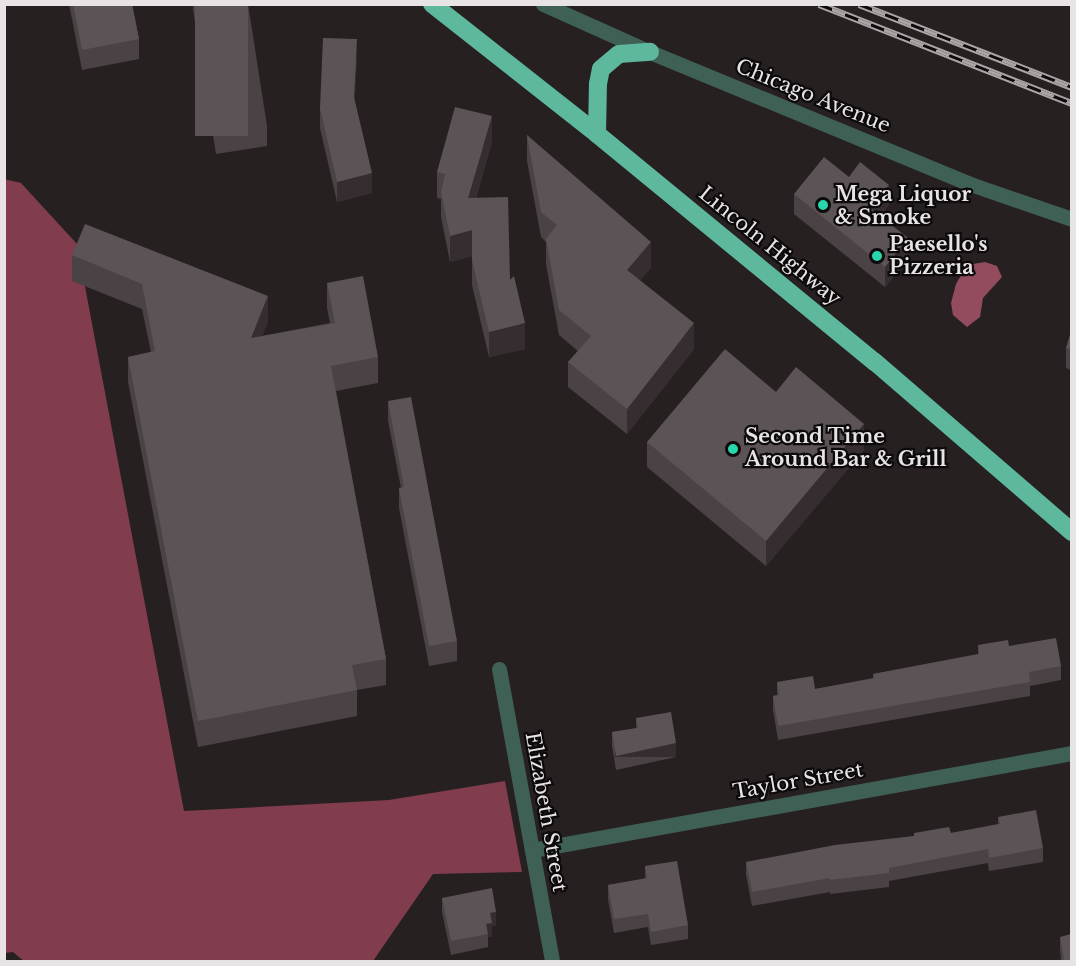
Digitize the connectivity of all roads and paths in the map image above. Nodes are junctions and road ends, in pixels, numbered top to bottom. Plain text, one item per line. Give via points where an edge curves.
1 (432, 4) edge
2 (543, 4) edge
3 (650, 52) junction
4 (597, 134) junction
5 (1071, 219) edge
6 (1071, 532) edge
7 (499, 669) dead end
8 (1071, 753) edge
9 (532, 850) junction
10 (552, 962) edge

1 - 4 highway, Lincoln Highway
2 - 3 street, Chicago Avenue
3 - 4 highway via 619,54 601,69
3 - 5 street, Chicago Avenue via 973,185
4 - 6 highway, Lincoln Highway via 875,362
7 - 9 street, Elizabeth Street
8 - 9 street, Taylor Street
9 - 10 street, Elizabeth Street

